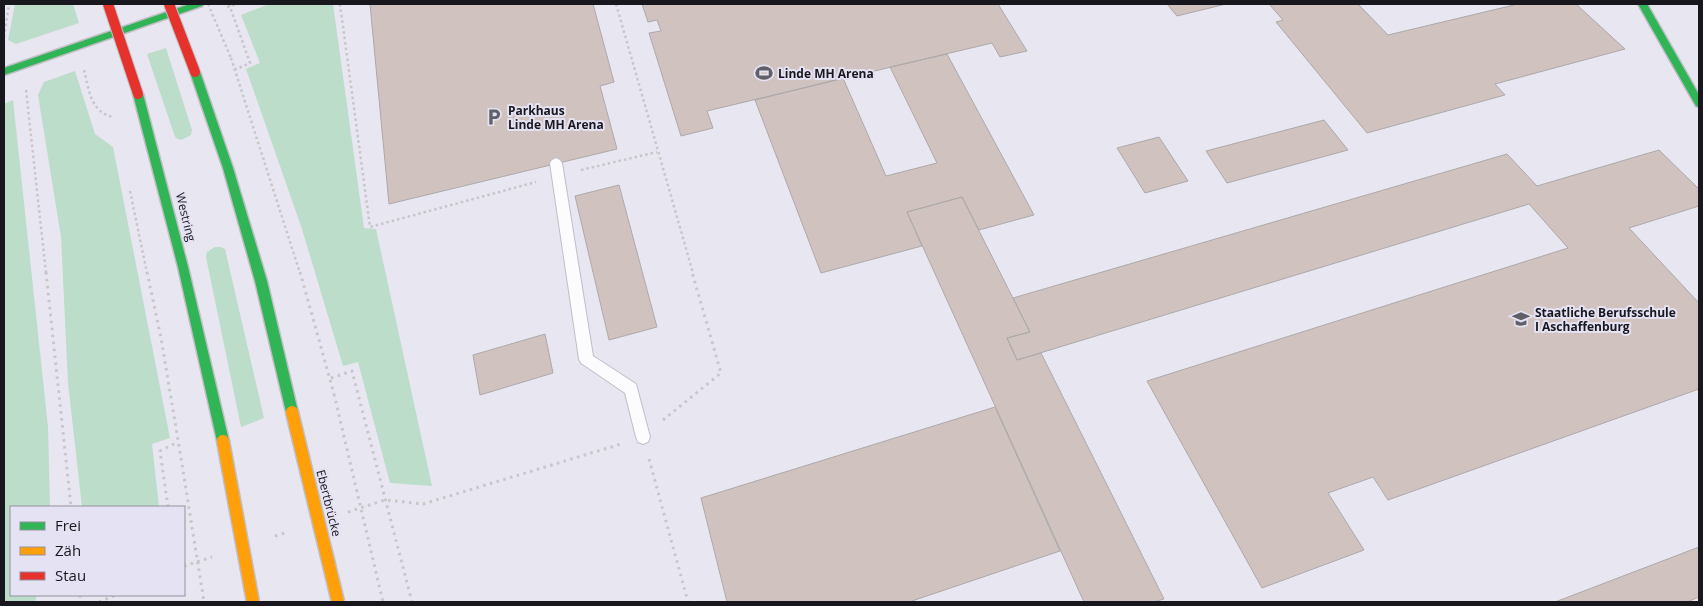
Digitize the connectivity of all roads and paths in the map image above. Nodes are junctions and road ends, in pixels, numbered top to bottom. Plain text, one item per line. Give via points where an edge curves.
1 (9, 4) edge
2 (108, 4) edge
3 (170, 4) edge
4 (199, 4) edge
5 (208, 4) edge
6 (340, 4) edge
7 (616, 4) edge
8 (1642, 4) edge
9 (230, 6) dead end
10 (4, 37) edge
11 (84, 68) dead end
12 (236, 68) junction
13 (4, 72) edge
14 (26, 88) dead end
15 (1699, 103) edge
16 (112, 109) dead end
17 (657, 152) junction
18 (557, 169) junction
19 (128, 184) dead end
20 (331, 378) junction
21 (643, 437) junction
22 (179, 442) junction
23 (386, 500) junction
24 (71, 506) edge
25 (168, 506) edge
26 (340, 515) dead end
27 (294, 530) dead end
28 (266, 539) dead end
29 (220, 554) dead end
30 (185, 566) edge
31 (114, 596) edge
32 (99, 602) edge
33 (204, 602) edge
34 (252, 602) edge
35 (338, 602) edge
36 (383, 602) edge
37 (412, 602) edge
38 (688, 602) edge

1 - 10 path
2 - 34 main road, Westring, bridge via 166,192 194,306
3 - 35 main road, Ebertbrücke, bridge via 228,168 261,281
4 - 13 main road
5 - 12 path, bridge
6 - 18 path via 370,227
7 - 17 path
8 - 15 main road
9 - 12 path via 250,63
11 - 16 path via 96,111 114,117
12 - 20 path
14 - 24 path
17 - 18 path
17 - 21 path via 721,372
18 - 21 lane via 586,359 631,389
19 - 22 path via 161,338
20 - 23 path via 352,371
20 - 36 path, bridge
21 - 23 path via 423,504
21 - 38 path
22 - 25 path via 160,451
22 - 33 path, bridge
23 - 26 path
23 - 37 path
27 - 28 path
29 - 30 path
31 - 32 path

